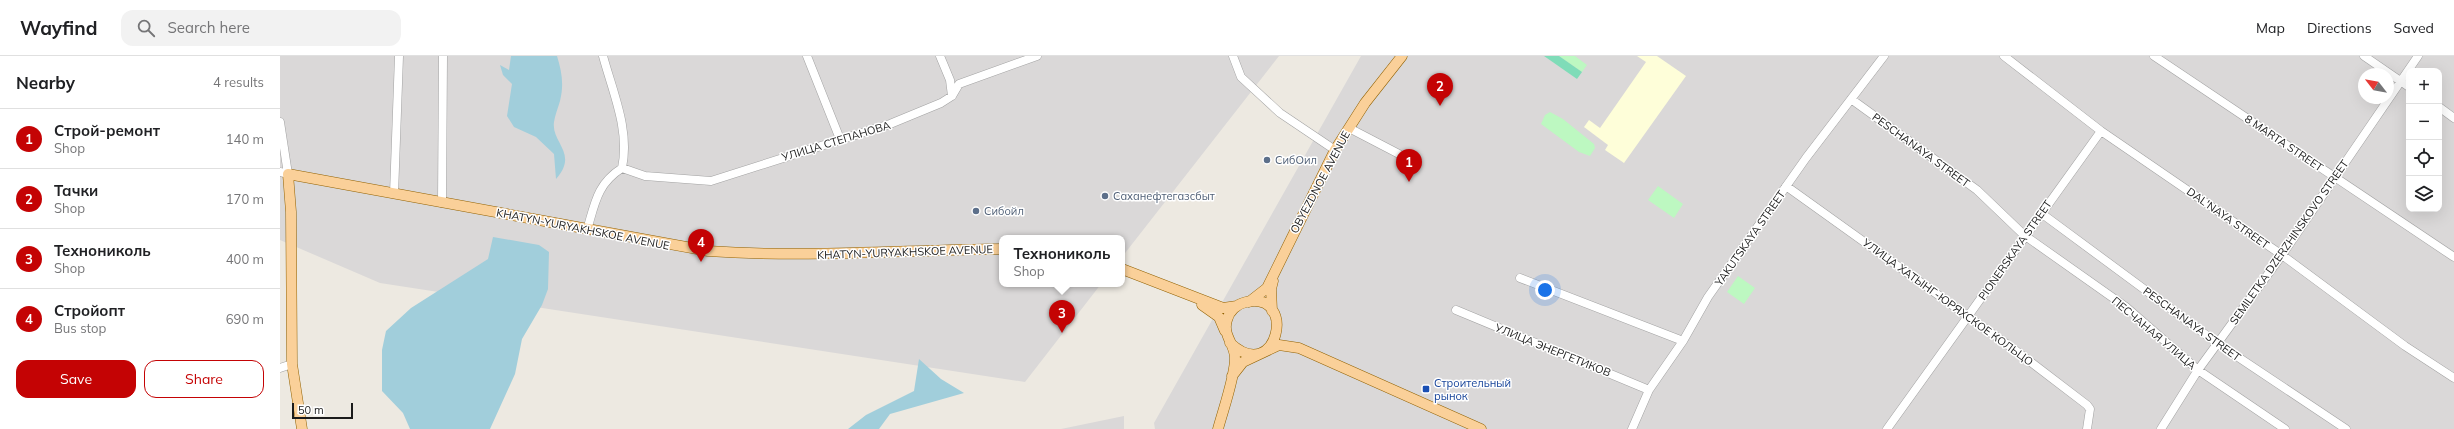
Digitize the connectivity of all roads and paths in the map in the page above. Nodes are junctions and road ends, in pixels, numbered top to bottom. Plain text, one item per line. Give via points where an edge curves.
1 (399, 56) edge
2 (443, 56) edge
3 (603, 56) edge
4 (807, 56) edge
5 (940, 56) edge
6 (1037, 56) edge
7 (1233, 56) edge
8 (1402, 56) edge
9 (1884, 56) edge
10 (2004, 56) edge
11 (2154, 56) edge
12 (2364, 56) edge
13 (2418, 56) edge
14 (2400, 81) junction
15 (2406, 85) edge
16 (952, 96) junction
17 (1851, 100) junction
18 (2442, 109) edge
19 (2454, 118) edge
20 (280, 122) edge
21 (1349, 128) junction
22 (2101, 131) junction
23 (840, 139) junction
24 (1335, 150) junction
25 (1399, 154) dead end
26 (622, 168) junction
27 (284, 173) edge
28 (2336, 177) junction
29 (1786, 186) junction
30 (394, 194) junction
31 (442, 203) junction
32 (2041, 213) junction
33 (587, 230) junction
34 (2024, 235) junction
35 (999, 249) edge
36 (2282, 255) junction
37 (2454, 257) edge
38 (1125, 270) edge
39 (1275, 274) junction
40 (1520, 278) dead end
41 (1193, 298) junction
42 (1249, 302) junction
43 (1237, 306) junction
44 (1456, 310) dead end
45 (1274, 314) junction
46 (1968, 316) junction
47 (1226, 333) junction
48 (1683, 341) junction
49 (1230, 343) junction
50 (2217, 343) junction
51 (1299, 348) junction
52 (1262, 352) junction
53 (292, 364) junction
54 (280, 368) edge
55 (2198, 370) junction
56 (1232, 376) junction
57 (2454, 378) edge
58 (1649, 390) junction
59 (302, 429) edge
60 (1218, 429) edge
61 (1481, 429) edge
62 (1632, 429) edge
63 (1887, 429) edge
64 (2087, 429) edge
65 (2161, 429) edge
66 (2285, 429) edge
67 (2346, 429) edge

1 - 30 street
2 - 31 street
3 - 26 street via 625,135 626,151
4 - 23 street
5 - 16 street via 950,80
6 - 16 street, УЛИЦА СТЕПАНОВА via 959,84
7 - 24 street via 1241,77 1280,113
8 - 21 main road, OBYEZDNOE AVENUE
9 - 17 street, YAKUTSKAYA STREET
10 - 22 street, DAL'NAYA STREET
11 - 28 street, 8 MARTA STREET
12 - 14 street
13 - 14 street, SEMILETKA DZERZHINSKOVO STREET
14 - 15 street
14 - 28 street, SEMILETKA DZERZHINSKOVO STREET
16 - 23 street, УЛИЦА СТЕПАНОВА via 890,124
17 - 29 street, YAKUTSKAYA STREET
17 - 34 street, PESCHANAYA STREET via 1976,190
18 - 19 street
20 - 27 street
21 - 24 main road, OBYEZDNOE AVENUE
21 - 25 street
22 - 32 street, PIONERSKAYA STREET
22 - 36 street, DAL'NAYA STREET
23 - 26 street, УЛИЦА СТЕПАНОВА via 711,181 644,176
24 - 39 main road, OBYEZDNOE AVENUE
26 - 33 street via 603,183
27 - 30 main road, KHATYN-YURYAKHSKOE AVENUE
27 - 53 main road via 291,212
28 - 36 street, SEMILETKA DZERZHINSKOVO STREET
28 - 37 street, 8 MARTA STREET
29 - 46 street, УЛИЦА ХАТЫНГ-ЮРЯХСКОЕ КОЛЬЦО
29 - 48 street, YAKUTSKAYA STREET via 1708,297
30 - 31 main road, KHATYN-YURYAKHSKOE AVENUE
31 - 33 main road, KHATYN-YURYAKHSKOE AVENUE
32 - 34 street, PIONERSKAYA STREET
32 - 50 street, PESCHANAYA STREET
33 - 35 main road, KHATYN-YURYAKHSKOE AVENUE via 697,250 752,254
34 - 46 street, PIONERSKAYA STREET
34 - 55 street, ПЕСЧАНАЯ УЛИЦА via 2126,307
36 - 50 street, SEMILETKA DZERZHINSKOVO STREET
36 - 57 street, DAL'NAYA STREET via 2405,346
38 - 41 main road
39 - 42 main road, OBYEZDNOE AVENUE via 1267,288
39 - 45 main road, OBYEZDNOE AVENUE via 1271,288
40 - 48 street
41 - 43 main road via 1223,308
41 - 47 main road via 1218,316
42 - 43 main road
42 - 45 main road via 1265,305
43 - 47 main road via 1228,318
44 - 58 street, УЛИЦА ЭНЕРГЕТИКОВ
45 - 51 main road via 1282,336
45 - 52 main road via 1277,335 1273,343
46 - 63 street, PIONERSKAYA STREET
46 - 64 street, УЛИЦА ХАТЫНГ-ЮРЯХСКОЕ КОЛЬЦО via 2087,405 2090,409
47 - 49 main road
48 - 58 street, YAKUTSKAYA STREET
49 - 52 main road via 1238,351 1250,354
49 - 56 main road via 1236,357
50 - 55 street, SEMILETKA DZERZHINSKOVO STREET
50 - 67 street, PESCHANAYA STREET
51 - 52 main road via 1279,345
51 - 61 main road
52 - 56 main road via 1243,362
53 - 54 street
53 - 59 main road
55 - 65 street, SEMILETKA DZERZHINSKOVO STREET
55 - 66 street, ПЕСЧАНАЯ УЛИЦА
56 - 60 main road
58 - 62 street, YAKUTSKAYA STREET

